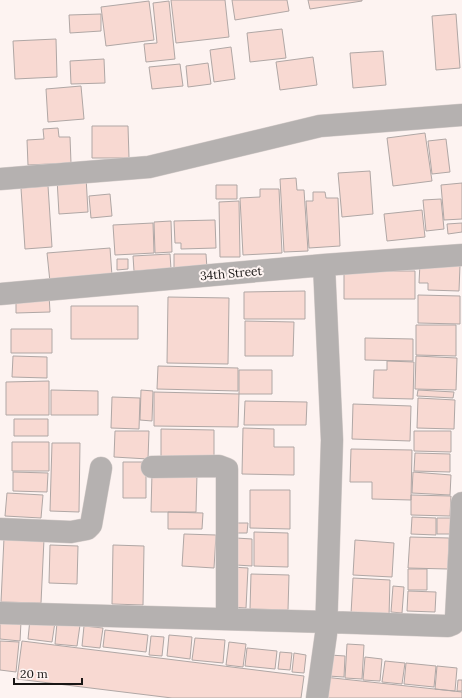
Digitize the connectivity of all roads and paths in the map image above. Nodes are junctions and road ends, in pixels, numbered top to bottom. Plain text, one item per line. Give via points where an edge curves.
1 (462, 115) edge
2 (0, 179) edge
3 (462, 254) edge
4 (324, 265) junction
5 (0, 294) edge
6 (152, 467) dead end
7 (101, 468) dead end
8 (462, 504) edge
9 (0, 530) edge
10 (0, 613) edge
11 (227, 619) junction
12 (327, 622) junction
13 (458, 625) edge
14 (317, 698) edge

1 - 2 street via 320,126 149,167
3 - 4 street, 34th Street
4 - 5 street, 34th Street
4 - 12 street via 332,440
6 - 11 street via 219,466 227,469
7 - 9 street via 91,525 87,529 71,532
8 - 13 street via 456,617
10 - 11 street
11 - 12 street
12 - 13 street
12 - 14 street

